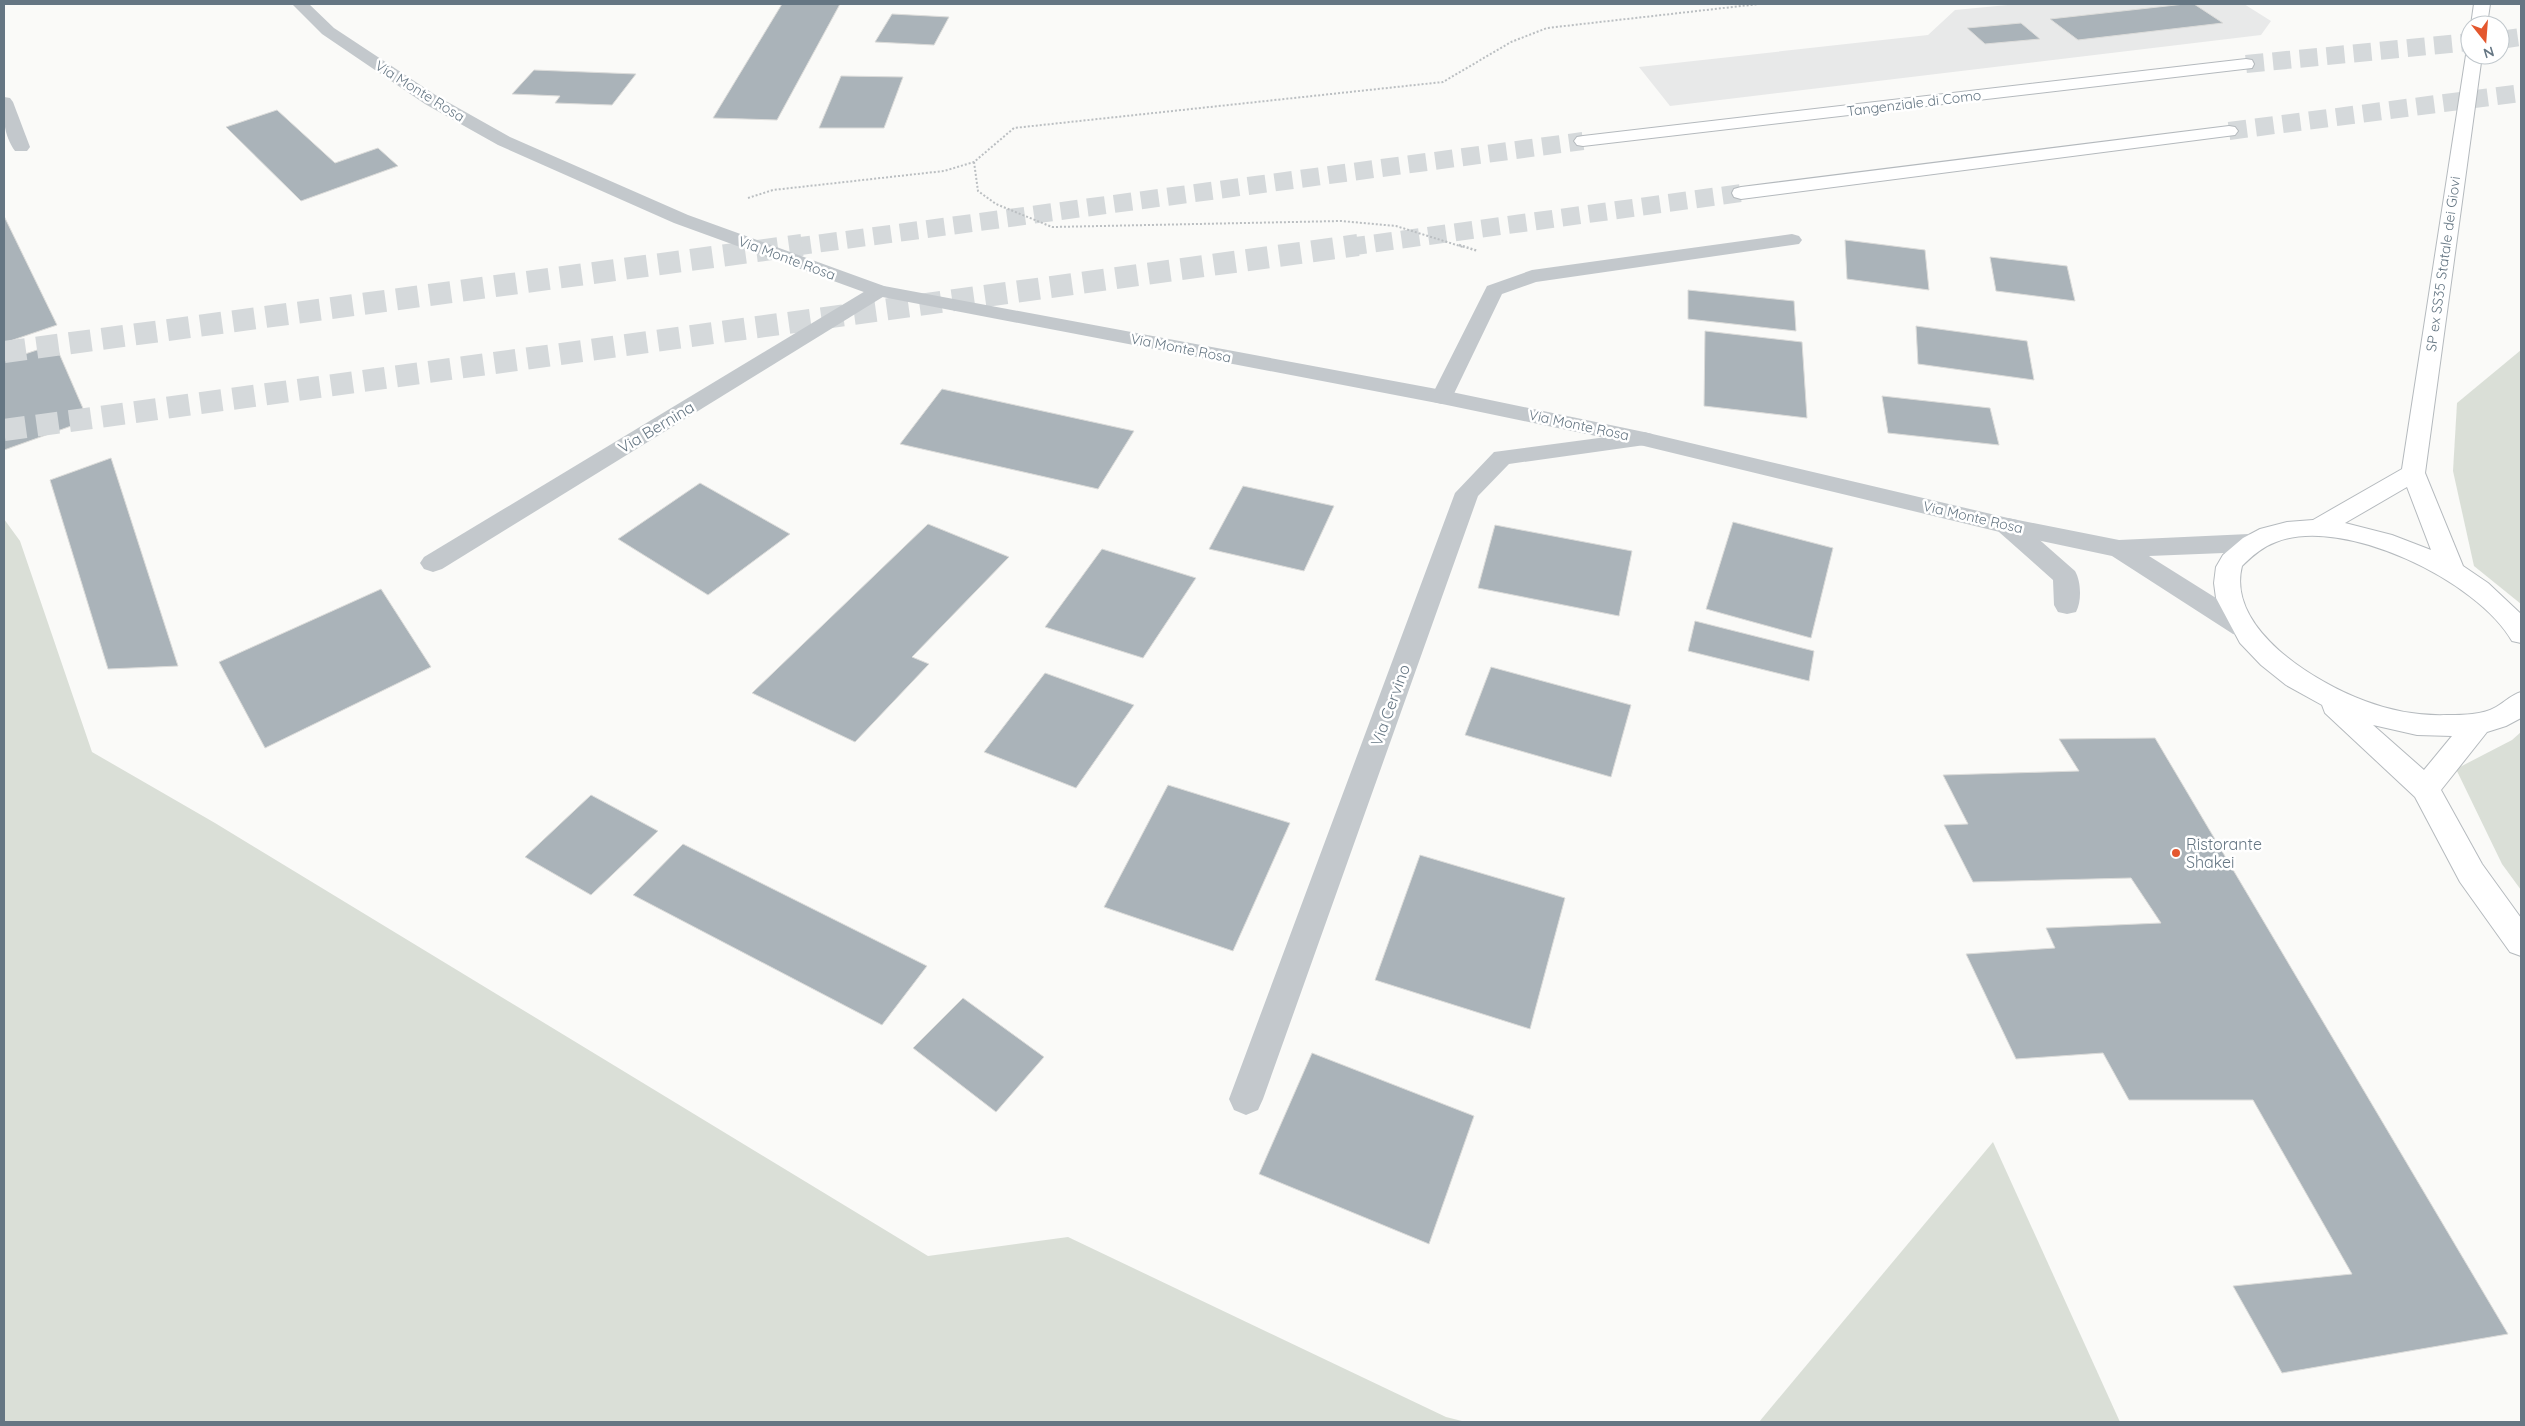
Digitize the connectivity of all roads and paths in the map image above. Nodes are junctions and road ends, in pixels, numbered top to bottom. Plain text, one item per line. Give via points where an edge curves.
1 (300, 4) edge
2 (1759, 4) edge
3 (2246, 64) tunnel mouth
4 (2473, 65) edge
5 (4, 102) edge
6 (2229, 131) tunnel mouth
7 (1583, 141) tunnel mouth
8 (21, 147) dead end
9 (974, 162) junction
10 (1741, 193) tunnel mouth
11 (681, 220) junction
12 (1792, 240) dead end
13 (1532, 276) junction
14 (879, 291) junction
15 (1442, 397) junction
16 (1644, 439) junction
17 (2413, 473) junction
18 (2008, 526) junction
19 (2317, 529) junction
20 (2249, 543) junction
21 (2119, 549) junction
22 (433, 562) dead end
23 (2452, 570) junction
24 (2067, 605) dead end
25 (2242, 627) junction
26 (2521, 634) edge
27 (2319, 692) junction
28 (2521, 702) edge
29 (2477, 725) junction
30 (2425, 789) junction
31 (2521, 942) edge
32 (1246, 1099) dead end

1 - 11 street, Via Monte Rosa via 328,32 431,100 504,141
2 - 9 path via 1547,28 1511,42 1443,82 1014,128
3 - 7 main road, Tangenziale di Como
4 - 17 main road, SP ex SS35 Statale dei Giovi
5 - 8 street
6 - 10 main road
9 - 11 path via 944,171 773,190
9 - 13 path via 978,191 996,204 1052,227 1341,222 1396,226 1466,246
11 - 14 street, Via Monte Rosa
12 - 13 street
13 - 15 street via 1494,290
14 - 15 street, Via Monte Rosa
14 - 22 street, Via Bernina
15 - 16 street, Via Monte Rosa
16 - 18 street, Via Monte Rosa
16 - 32 street, Via Cervino via 1502,457 1467,493
17 - 19 main road
17 - 23 main road
18 - 21 street, Via Monte Rosa
18 - 24 street via 2066,577
19 - 20 main road via 2279,532
19 - 23 main road via 2362,534
20 - 21 street, Via Monte Rosa
20 - 25 main road via 2230,565 2227,594
21 - 25 street, Via Monte Rosa
23 - 26 main road via 2491,598
25 - 27 main road via 2274,661
27 - 29 main road via 2373,715 2419,725
27 - 30 main road
28 - 29 main road via 2514,712
29 - 30 main road
30 - 31 main road via 2472,873

